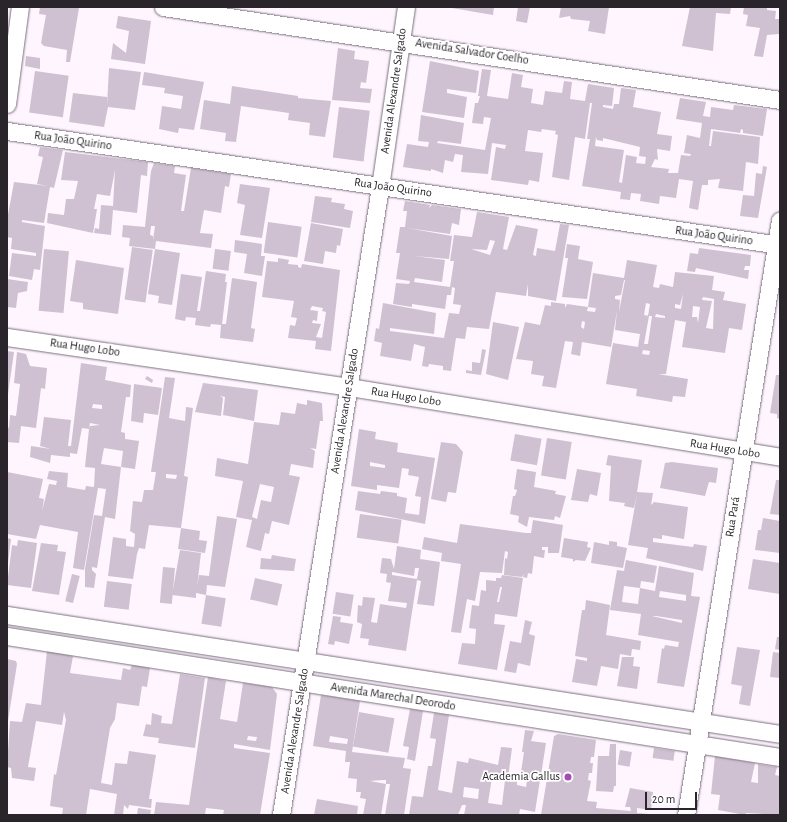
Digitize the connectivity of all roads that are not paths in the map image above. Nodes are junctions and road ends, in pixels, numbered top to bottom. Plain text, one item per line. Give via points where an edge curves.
1 (20, 7) edge
2 (163, 7) edge
3 (406, 7) edge
4 (401, 41) junction
5 (780, 100) edge
6 (7, 104) edge
7 (7, 131) edge
8 (380, 186) junction
9 (780, 220) edge
10 (778, 245) edge
11 (7, 337) edge
12 (349, 387) junction
13 (743, 452) junction
14 (780, 457) edge
15 (7, 615) edge
16 (7, 636) edge
17 (306, 663) junction
18 (302, 682) junction
19 (700, 722) junction
20 (780, 734) edge
21 (697, 744) junction
22 (780, 757) edge
23 (282, 815) edge
24 (686, 815) edge

1 - 6 street
2 - 4 street, Avenida Salvador Coelho
3 - 4 street, Avenida Alexandre Salgado
4 - 5 street, Avenida Salvador Coelho
4 - 8 street, Avenida Alexandre Salgado
7 - 8 street, Rua João Quirino
8 - 10 street, Rua João Quirino
8 - 12 street, Avenida Alexandre Salgado
9 - 10 street, Rua Pará
10 - 13 street, Rua Pará
11 - 12 street, Rua Hugo Lobo
12 - 13 street, Rua Hugo Lobo
12 - 17 street, Avenida Alexandre Salgado
13 - 14 street, Rua Hugo Lobo
13 - 19 street, Rua Pará
15 - 17 street, Avenida Marechal Deorodo
16 - 18 street, Avenida Marechal Deorodo
17 - 18 street, Avenida Alexandre Salgado
17 - 19 street, Avenida Marechal Deorodo
18 - 21 street, Avenida Marechal Deorodo
18 - 23 street, Avenida Alexandre Salgado
19 - 20 street, Avenida Marechal Deorodo
19 - 21 street, Rua Pará
21 - 22 street, Avenida Marechal Deorodo
21 - 24 street, Rua Pará

